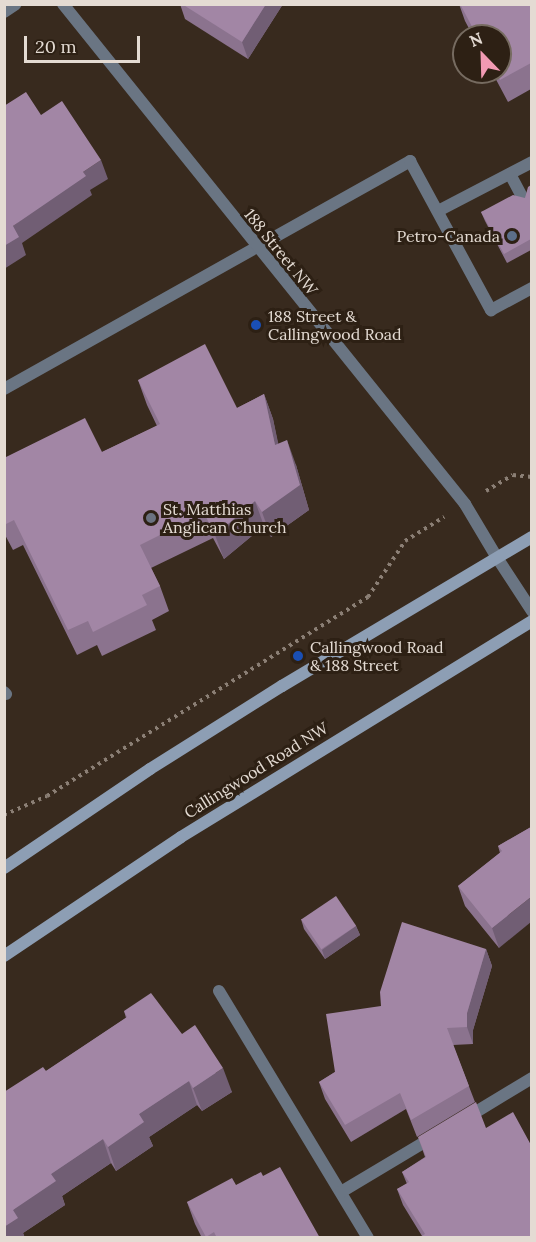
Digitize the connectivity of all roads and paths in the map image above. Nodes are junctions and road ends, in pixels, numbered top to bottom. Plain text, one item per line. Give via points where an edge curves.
1 (16, 4) edge
2 (63, 4) edge
3 (4, 12) edge
4 (531, 162) edge
5 (510, 174) junction
6 (524, 200) edge
7 (438, 211) junction
8 (254, 246) junction
9 (531, 288) edge
10 (4, 388) edge
11 (531, 477) edge
12 (465, 504) junction
13 (531, 537) edge
14 (496, 556) junction
15 (531, 611) edge
16 (531, 621) edge
17 (4, 815) edge
18 (4, 868) edge
19 (4, 956) edge
20 (219, 991) dead end
21 (531, 1078) edge
22 (341, 1192) junction
23 (368, 1238) edge

1 - 3 street
2 - 8 street, 188 Street NW
4 - 5 street
5 - 6 street
5 - 7 street
7 - 8 street via 410,161
7 - 9 street via 491,310
8 - 10 street
8 - 12 street, 188 Street NW
11 - 12 path via 513,475
12 - 14 street, 188 Street NW
12 - 17 path via 405,541 368,597 47,796
13 - 14 main road
14 - 15 street, 188 Street NW
14 - 18 main road via 170,756
16 - 19 main road, Callingwood Road NW via 181,837
20 - 22 street
21 - 22 street
22 - 23 street

